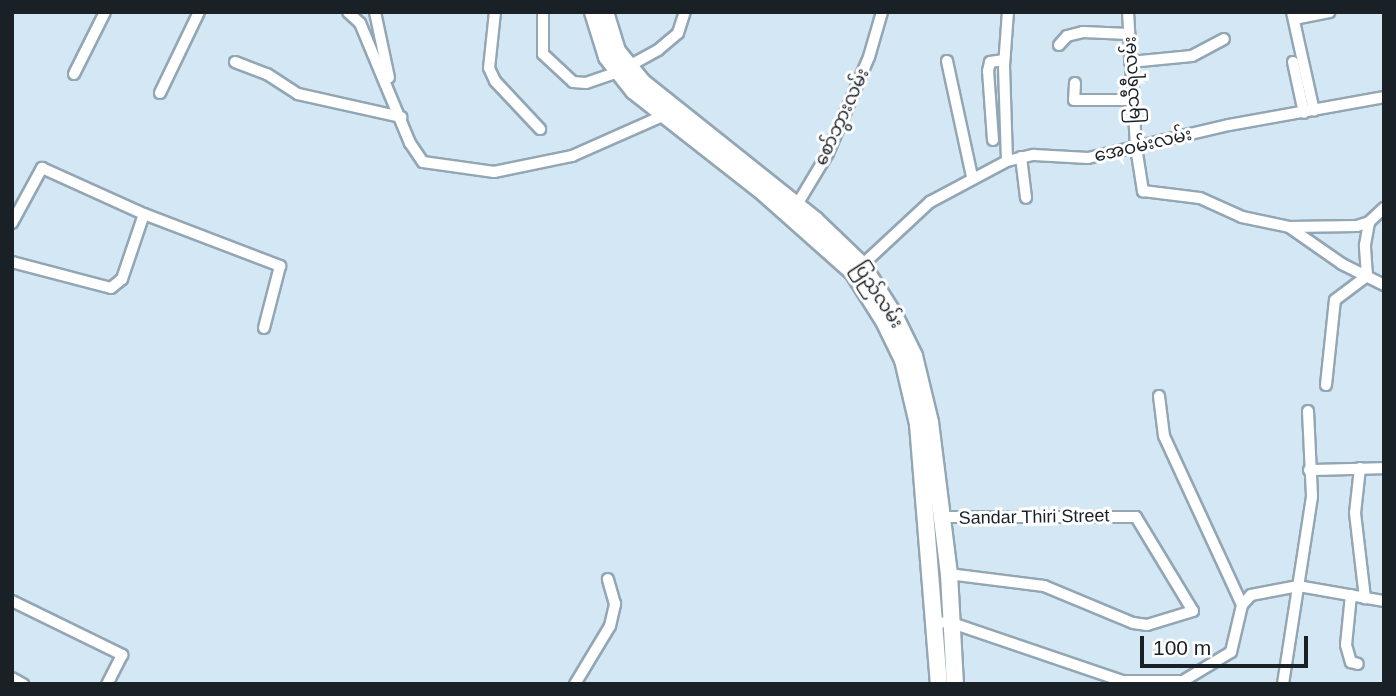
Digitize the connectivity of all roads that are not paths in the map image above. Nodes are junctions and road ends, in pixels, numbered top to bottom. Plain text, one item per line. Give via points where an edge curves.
1 (105, 12) edge
2 (199, 12) edge
3 (348, 12) edge
4 (375, 12) edge
5 (495, 12) edge
6 (544, 12) edge
7 (593, 12) edge
8 (605, 12) edge
9 (685, 12) edge
10 (882, 12) edge
11 (1007, 12) edge
12 (1128, 12) edge
13 (1329, 12) edge
14 (1293, 15) edge
15 (1129, 34) junction
16 (1224, 39) dead end
17 (1059, 45) dead end
18 (1004, 60) junction
19 (947, 61) dead end
20 (235, 62) dead end
21 (1130, 62) junction
22 (1293, 62) dead end
23 (624, 69) junction
24 (74, 74) dead end
25 (1074, 83) dead end
26 (392, 92) junction
27 (160, 93) dead end
28 (1384, 97) edge
29 (1133, 100) junction
30 (669, 112) junction
31 (1309, 112) junction
32 (401, 117) junction
33 (540, 129) dead end
34 (993, 139) dead end
35 (1136, 147) junction
36 (1021, 157) junction
37 (1007, 161) junction
38 (972, 177) junction
39 (1026, 198) dead end
40 (1384, 208) edge
41 (792, 211) junction
42 (144, 214) junction
43 (1369, 222) junction
44 (12, 223) edge
45 (1289, 227) junction
46 (12, 262) edge
47 (858, 268) junction
48 (1367, 276) junction
49 (1384, 285) edge
50 (264, 328) dead end
51 (1326, 385) dead end
52 (1159, 396) dead end
53 (1308, 411) dead end
54 (1360, 468) junction
55 (1384, 468) edge
56 (1308, 470) junction
57 (942, 517) junction
58 (949, 574) junction
59 (608, 579) dead end
60 (1298, 586) junction
61 (1351, 595) junction
62 (1365, 598) junction
63 (12, 601) edge
64 (1384, 601) edge
65 (1242, 605) junction
66 (944, 622) junction
67 (1357, 664) dead end
68 (12, 678) edge
69 (23, 684) edge
70 (107, 684) edge
71 (575, 684) edge
72 (939, 684) edge
73 (955, 684) edge
74 (1283, 684) edge

1 - 24 street
2 - 27 street
3 - 26 street via 360,23
4 - 26 street
5 - 33 street via 489,68 495,81
6 - 23 street via 543,54 556,70 573,82 586,83
7 - 23 highway, ပြည်လမ်း via 599,40
8 - 23 highway, ပြည်လမ်း
9 - 23 street via 678,33
10 - 41 street, စော်ဘွားလမ်း via 869,57 828,153
11 - 18 street
12 - 15 street, မြသီရီလမ်း
13 - 14 street
14 - 31 street
15 - 17 street via 1083,32 1068,36
15 - 21 street, မြသီရီလမ်း
16 - 21 street via 1192,57
18 - 34 street via 990,62 988,71
18 - 37 street
19 - 38 street
20 - 32 street via 267,74 298,94
21 - 29 street, မြသီရီလမ်း
22 - 31 street
23 - 30 highway, ပြည်လမ်း
25 - 29 street via 1074,100
26 - 32 street
28 - 31 street, အေဝမ်းလမ်း
29 - 35 street, မြသီရီလမ်း
30 - 32 street via 572,156 494,172 424,162 410,143
30 - 41 highway, ပြည်လမ်း
31 - 35 street, အေဝမ်းလမ်း
35 - 36 street, အေဝမ်းလမ်း via 1088,158
35 - 45 street, မြသီရီလမ်း via 1144,192 1200,198 1242,217
36 - 37 street, အေဝမ်းလမ်း
36 - 39 street
37 - 38 street, အေဝမ်းလမ်း
38 - 47 street, အေဝမ်းလမ်း via 930,202
40 - 43 street
41 - 47 highway, ပြည်လမ်း
42 - 44 street via 42,168
42 - 46 street via 122,278 111,288
42 - 50 street via 280,266
43 - 45 street
43 - 48 street via 1364,245
45 - 48 street
47 - 57 highway, ပြည်လမ်း via 914,356 930,422
47 - 66 highway, ပြည်လမ်း via 903,360 918,424
48 - 49 street
48 - 51 street via 1335,300
52 - 65 street via 1164,436
53 - 56 street
54 - 55 street
54 - 56 street
54 - 62 street via 1355,513
56 - 60 street via 1312,496
57 - 58 highway, ပြည်လမ်း
57 - 58 street, Sandar Thiri Street via 1125,515 1140,519 1193,605 1187,615 1147,625 1044,586
58 - 66 highway, ပြည်လမ်း
59 - 71 street via 615,604 610,626
60 - 61 street
60 - 65 street via 1251,594
60 - 74 street
61 - 62 street
61 - 67 street via 1346,645 1351,662
62 - 64 street
63 - 70 street via 122,654
65 - 66 street via 1231,652 1183,681 1122,681
66 - 72 highway, ပြည်လမ်း
66 - 73 highway, ပြည်လမ်း
68 - 69 street

